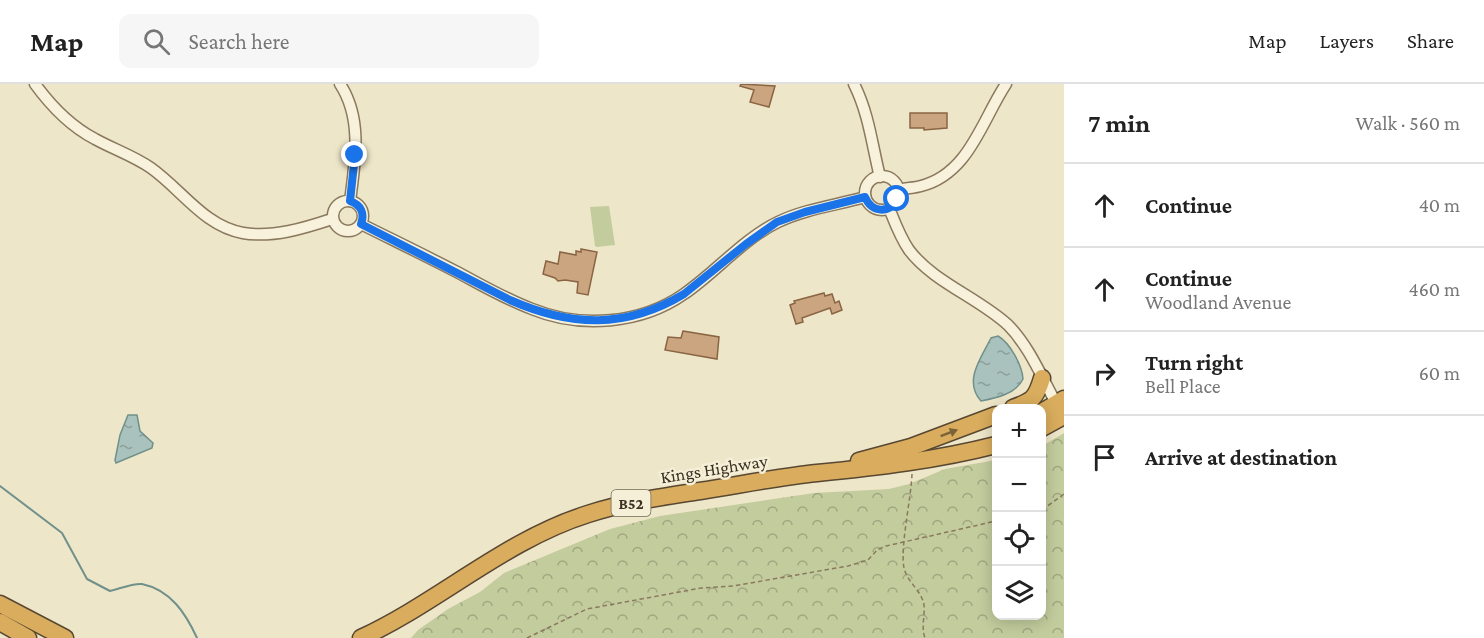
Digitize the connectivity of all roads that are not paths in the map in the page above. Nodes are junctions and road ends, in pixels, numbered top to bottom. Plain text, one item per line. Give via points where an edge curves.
1 (35, 84) edge
2 (340, 84) edge
3 (854, 84) edge
4 (1006, 84) edge
5 (880, 177) junction
6 (898, 190) junction
7 (865, 197) junction
8 (350, 201) junction
9 (889, 208) junction
10 (332, 219) junction
11 (361, 224) junction
12 (1042, 378) junction
13 (1021, 404) edge
14 (1058, 407) edge
15 (992, 417) edge
16 (1046, 417) edge
17 (1046, 422) edge
18 (992, 433) edge
19 (992, 444) edge
20 (0, 604) edge
21 (0, 622) edge
22 (28, 638) edge
23 (64, 638) edge
24 (361, 638) edge

1 - 10 street via 78,128 143,162 222,227 263,234
2 - 8 street via 356,127
3 - 5 street via 869,122
4 - 6 street via 974,142 951,171 921,186
5 - 6 street via 890,179
5 - 7 street via 868,184
6 - 9 street via 897,199
7 - 9 street via 874,208
7 - 11 street via 777,222 670,303 639,315 606,320 575,320 534,310
8 - 10 street via 335,208
8 - 11 street via 362,210
9 - 12 street via 916,258 1007,325
10 - 11 street via 342,231 353,231
12 - 13 highway via 1034,398
12 - 14 street
14 - 16 street
14 - 17 highway
18 -> 15 highway via 935,451 833,469 911,447
19 - 24 highway, Kings Highway / B52 via 913,463 816,473 646,500 578,517 521,544
20 - 23 highway
21 - 22 highway

